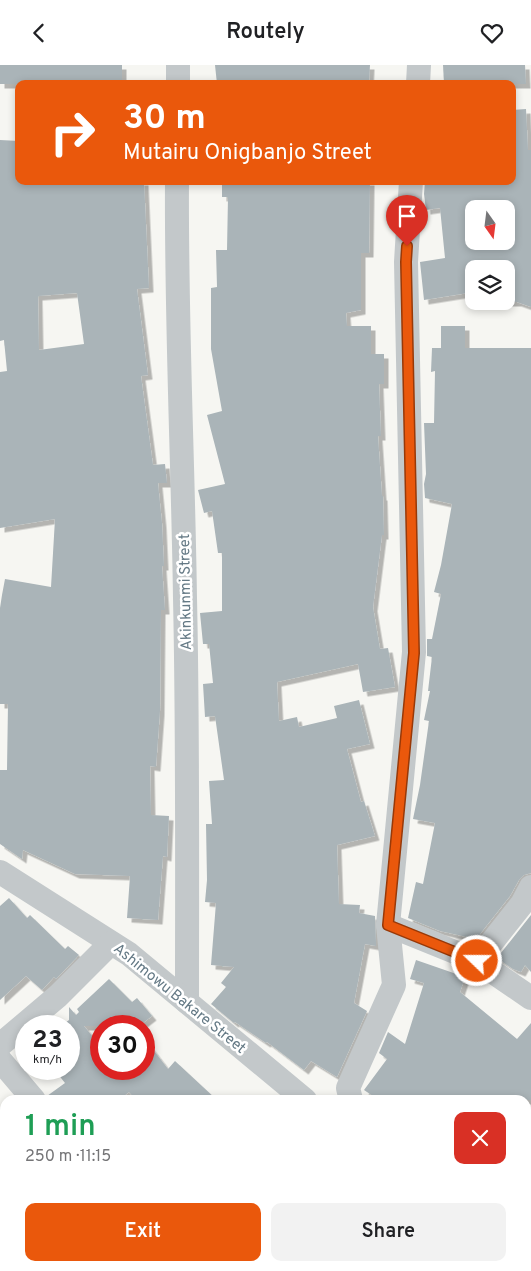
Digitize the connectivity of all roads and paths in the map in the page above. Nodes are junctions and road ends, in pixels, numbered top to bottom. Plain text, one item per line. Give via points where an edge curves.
1 (178, 65) edge
2 (419, 65) edge
3 (178, 80) edge
4 (418, 80) edge
5 (177, 185) edge
6 (411, 185) edge
7 (0, 872) edge
8 (531, 887) edge
9 (388, 925) junction
10 (112, 943) junction
11 (477, 961) junction
12 (531, 998) edge
13 (188, 1002) junction
14 (0, 1045) edge
15 (0, 1060) edge
16 (30, 1095) edge
17 (299, 1095) edge
18 (350, 1095) edge

1 - 3 street
2 - 4 street
5 - 13 street, Akinkunmi Street via 176,274 187,668
6 - 9 street via 406,262 414,653
7 - 10 street, Ashimowu Bakare Street
8 - 11 street via 522,905
9 - 11 street
9 - 18 street via 394,985 348,1088
10 - 13 street, Ashimowu Bakare Street
10 - 14 street via 58,996
11 - 12 street
13 - 17 street, Ashimowu Bakare Street
15 - 16 street

